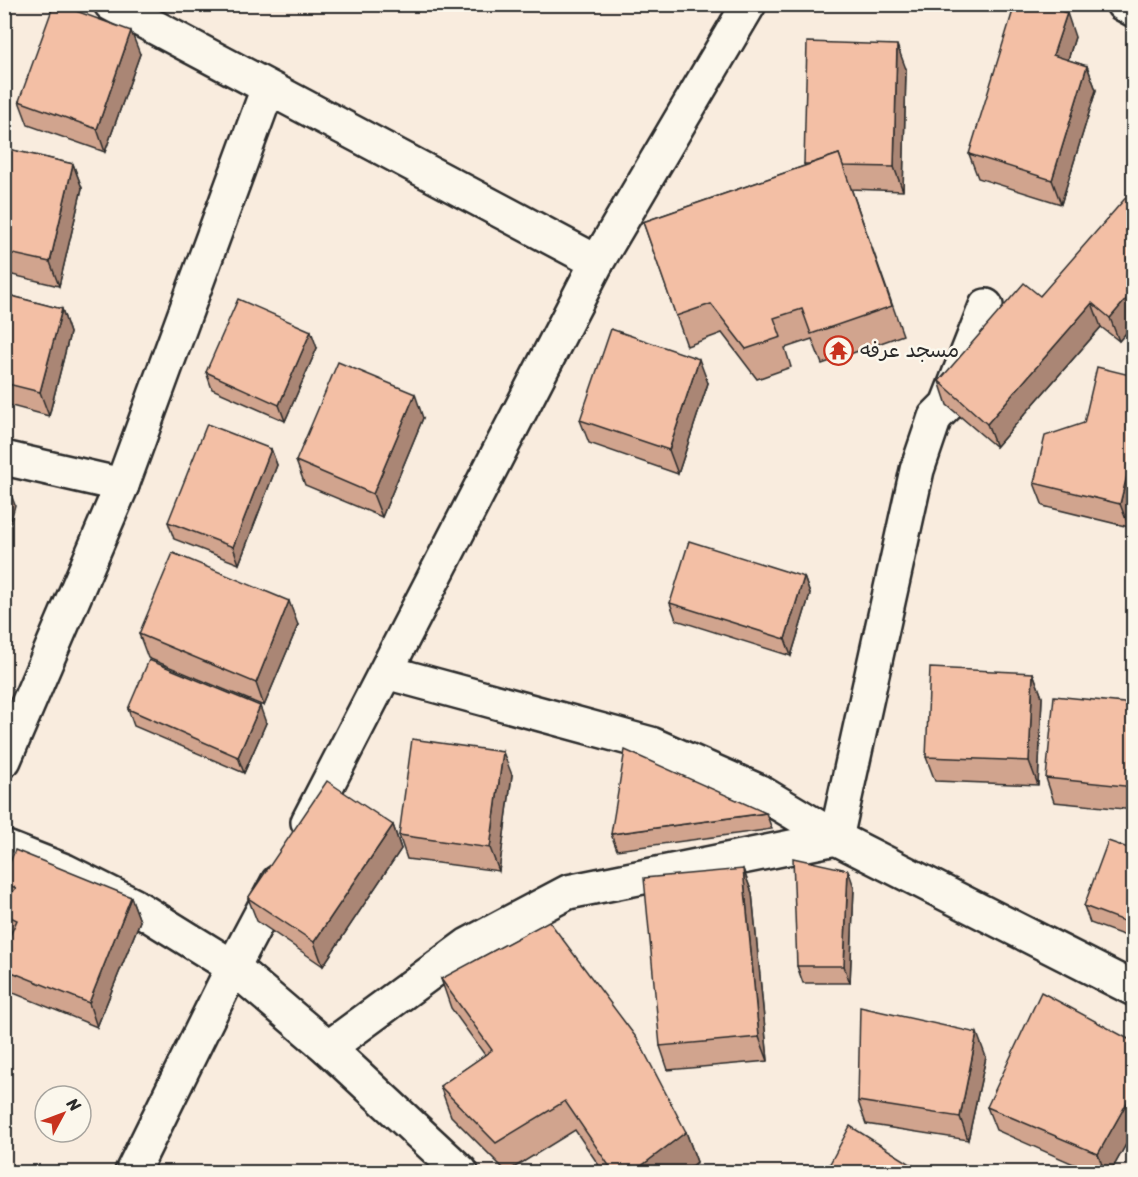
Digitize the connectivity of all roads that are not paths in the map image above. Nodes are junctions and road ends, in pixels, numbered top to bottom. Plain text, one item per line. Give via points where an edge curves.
1 (111, 4) edge
2 (749, 4) edge
3 (1123, 4) edge
4 (1134, 10) edge
5 (268, 88) junction
6 (597, 261) junction
7 (986, 306) dead end
8 (4, 458) edge
9 (122, 485) junction
10 (386, 672) junction
11 (4, 760) edge
12 (836, 838) junction
13 (4, 847) edge
14 (232, 967) junction
15 (1134, 989) edge
16 (328, 1048) junction
17 (132, 1173) edge
18 (461, 1173) edge

1 - 5 street
2 - 6 street
3 - 4 street
5 - 6 street
5 - 9 street
6 - 10 street
7 - 12 street via 947,405 935,417 917,470
8 - 9 street
9 - 11 street
10 - 12 street via 651,744 758,790
10 - 14 street
12 - 15 street
12 - 16 street via 568,892 468,945
13 - 14 street via 65,871 133,905
14 - 16 street
14 - 17 street
16 - 18 street

